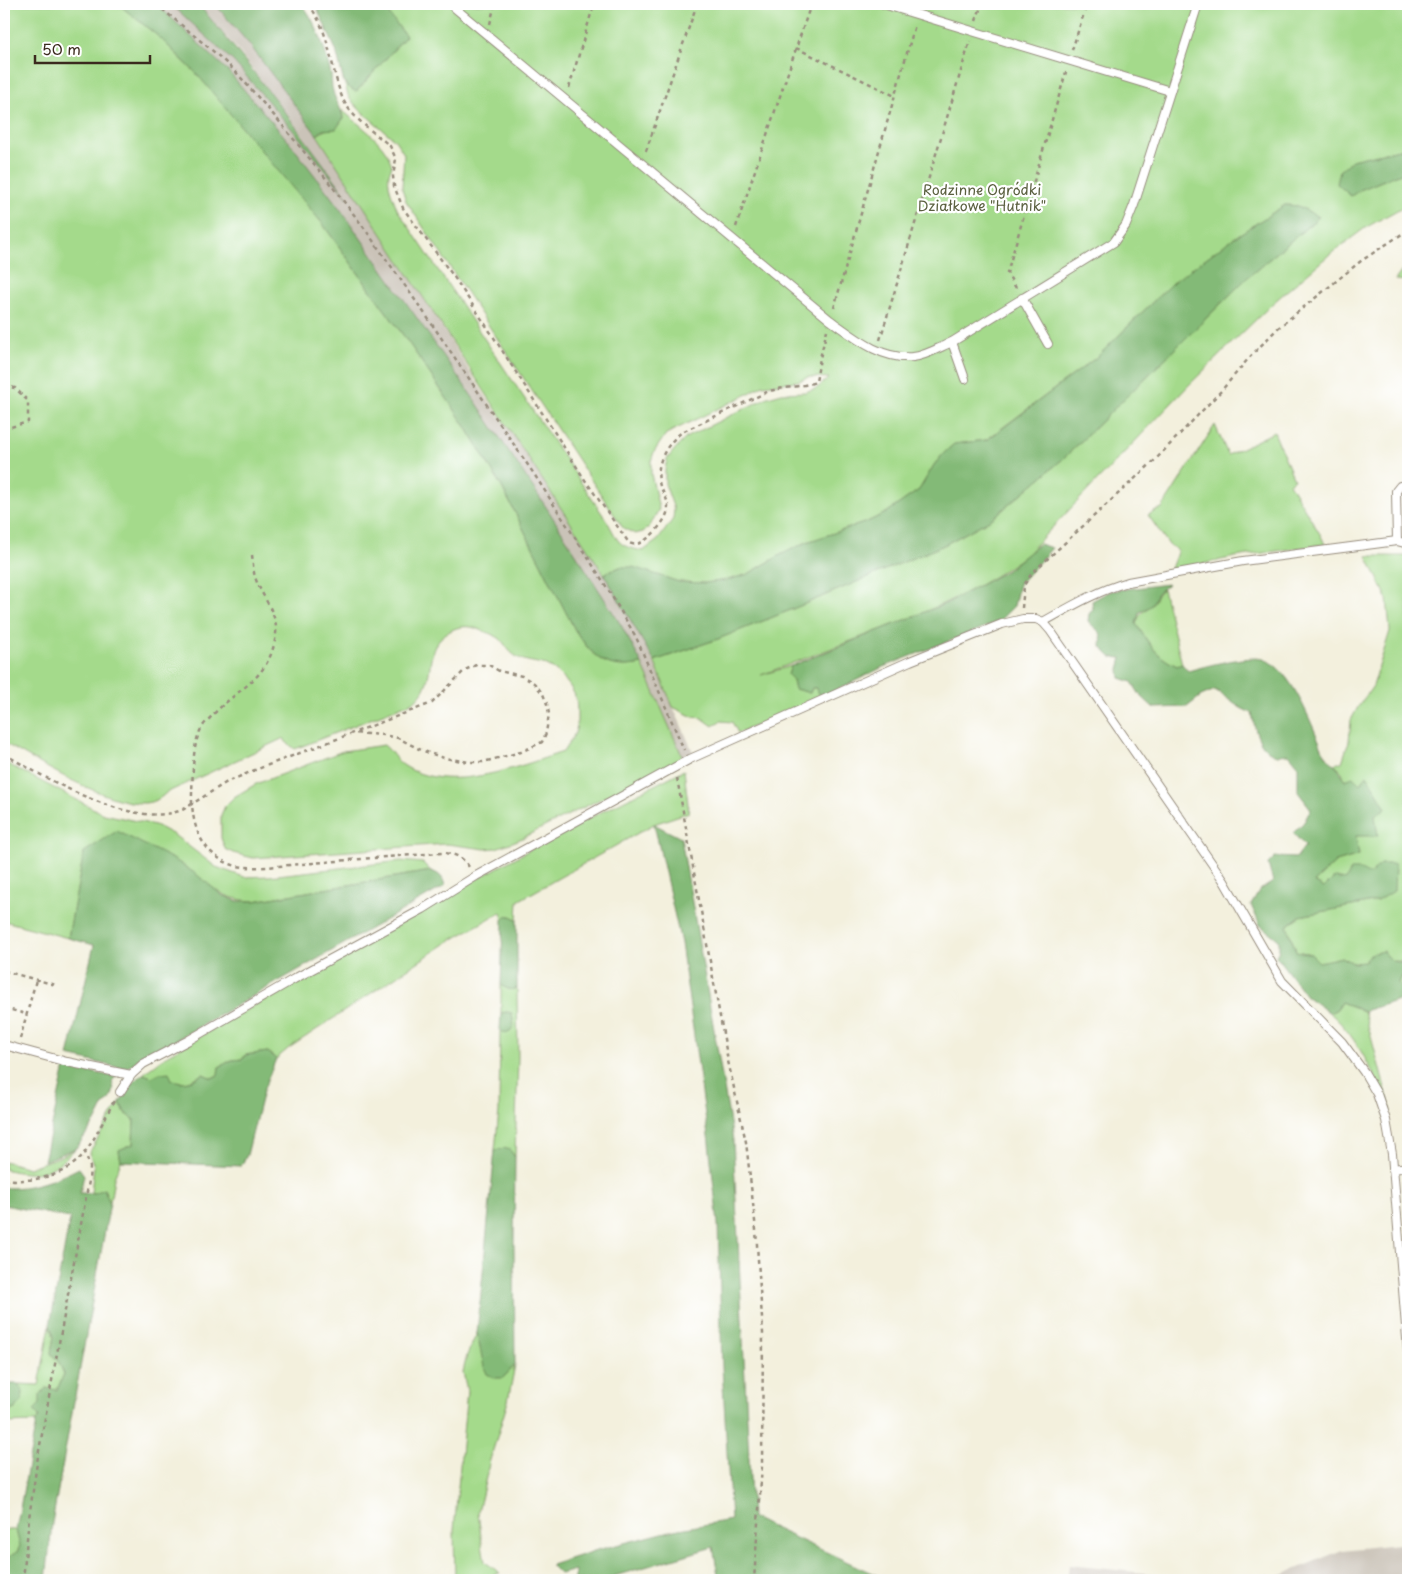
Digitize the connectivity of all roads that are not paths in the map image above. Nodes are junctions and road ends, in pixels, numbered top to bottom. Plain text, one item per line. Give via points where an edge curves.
1 (450, 4) edge
2 (883, 4) edge
3 (1198, 4) edge
4 (1170, 91) junction
5 (1022, 298) junction
6 (952, 342) junction
7 (1048, 344) dead end
8 (965, 380) dead end
9 (1408, 485) edge
10 (1397, 541) junction
11 (1408, 544) edge
12 (1043, 622) junction
13 (4, 1045) edge
14 (131, 1075) junction
15 (120, 1092) road end
16 (1408, 1166) edge
17 (1393, 1170) junction
18 (1408, 1351) edge

1 - 6 lane via 830,320 867,346 896,356 914,357
2 - 4 lane
3 - 4 lane
4 - 5 lane via 1126,226 1114,242
5 - 6 lane
5 - 7 lane
6 - 8 lane
9 - 10 lane via 1396,490
10 - 11 lane
10 - 12 lane via 1128,582 1092,595
12 - 14 lane via 1036,618 1023,618 1002,624 720,744 476,876 143,1064
12 - 17 lane via 1224,881 1282,980 1335,1034 1364,1072 1386,1120
13 - 14 lane
14 - 15 lane
16 - 17 lane
17 - 18 lane

